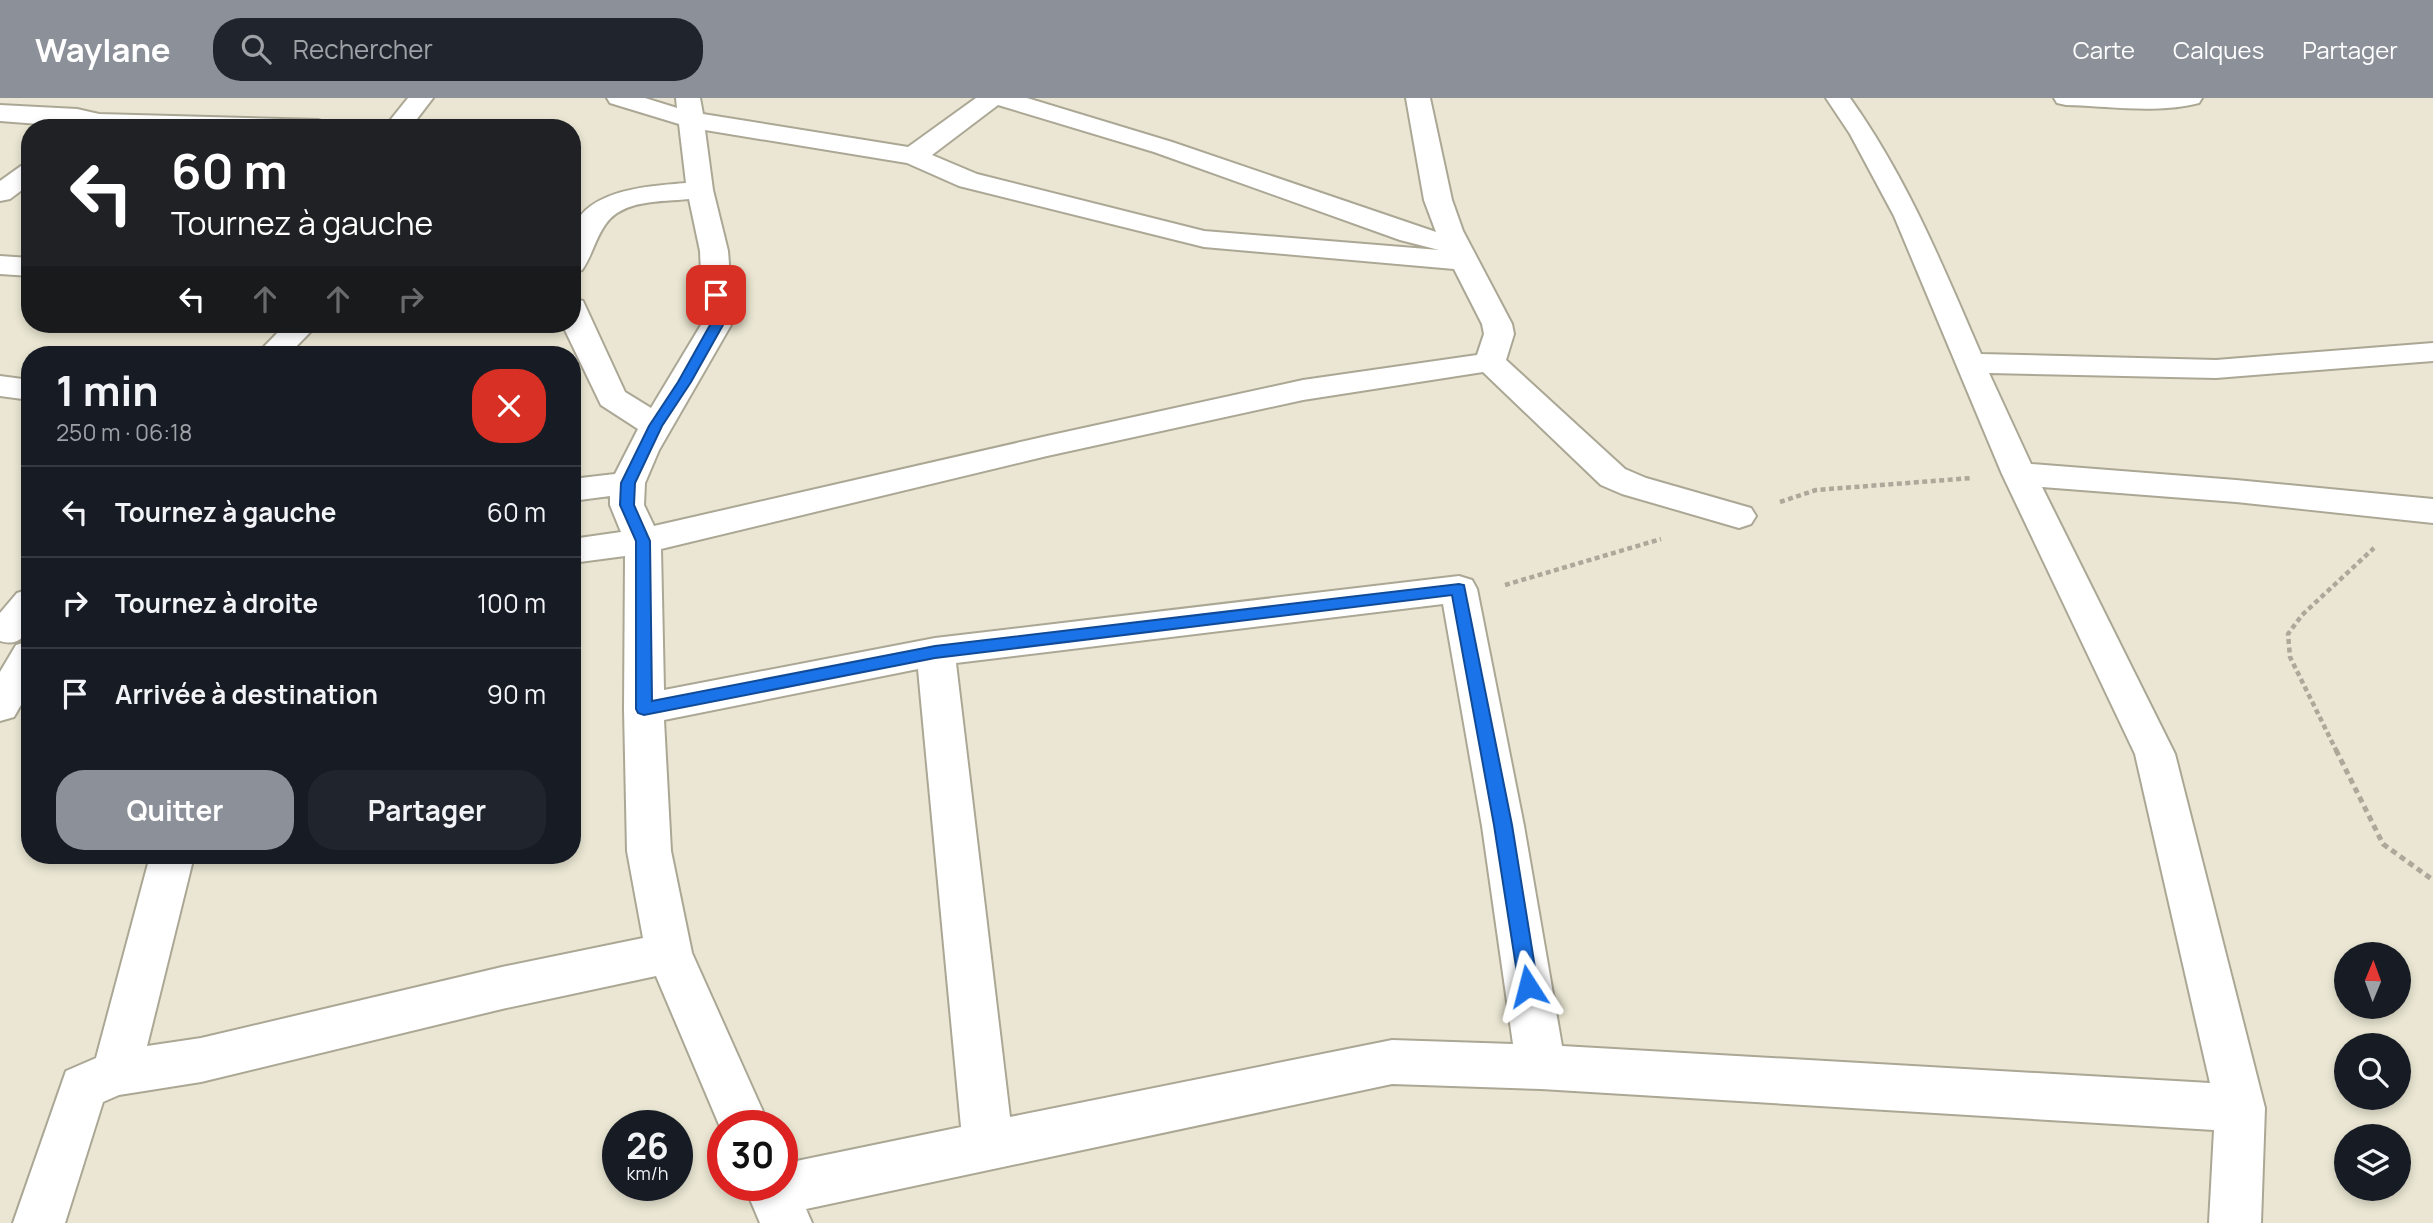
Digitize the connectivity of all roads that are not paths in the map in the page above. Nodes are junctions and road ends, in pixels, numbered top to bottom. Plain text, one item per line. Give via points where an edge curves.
1 (421, 98) edge
2 (619, 98) edge
3 (992, 98) edge
4 (1002, 98) edge
5 (1418, 98) edge
6 (1838, 98) edge
7 (2066, 98) edge
8 (2190, 98) edge
9 (690, 109) edge
10 (0, 113) edge
11 (82, 119) edge
12 (404, 119) edge
13 (913, 156) junction
14 (21, 178) edge
15 (699, 190) junction
16 (0, 192) edge
17 (581, 246) edge
18 (1461, 253) junction
19 (0, 265) edge
20 (21, 266) edge
21 (294, 333) edge
22 (581, 333) edge
23 (280, 346) edge
24 (2433, 352) edge
25 (1490, 362) junction
26 (1969, 363) junction
27 (0, 386) edge
28 (21, 389) edge
29 (656, 426) junction
30 (2019, 474) junction
31 (628, 483) junction
32 (581, 489) edge
33 (2424, 510) edge
34 (1740, 516) dead end
35 (643, 541) junction
36 (581, 550) edge
37 (19, 629) edge
38 (935, 652) junction
39 (0, 706) edge
40 (644, 709) junction
41 (170, 864) edge
42 (669, 953) junction
43 (1541, 1067) junction
44 (116, 1073) junction
45 (2240, 1108) junction
46 (737, 1110) edge
47 (988, 1145) junction
48 (798, 1194) edge
49 (39, 1223) edge
50 (2235, 1223) edge

1 - 12 street
2 - 9 street
3 - 13 street
4 - 18 street via 1163,147
5 - 18 street via 1437,200
6 - 26 street via 1908,216
7 - 8 street
9 - 13 street
9 - 15 street
10 - 11 street
13 - 18 street via 968,180 1204,239
14 - 16 street
15 - 17 street via 620,201 593,222
15 - 29 street via 714,251 718,317
18 - 25 street via 1497,324 1499,334
19 - 20 street
21 - 23 street
22 - 29 street via 612,398
24 - 26 street via 2216,369
25 - 34 street via 1613,477
25 - 35 street via 1303,390
26 - 30 street
27 - 28 street
29 - 31 street
30 - 33 street
30 - 45 street via 2155,754
31 - 32 street
31 - 35 street via 627,505
35 - 36 street
35 - 40 street
37 - 39 street
38 - 40 street
38 - 43 street via 1459,589
38 - 47 street
40 - 42 street via 649,851
41 - 44 street
42 - 44 street via 201,1060
42 - 46 street
43 - 45 street
43 - 47 street via 1392,1062
44 - 49 street via 83,1087
45 - 50 street
47 - 48 street

